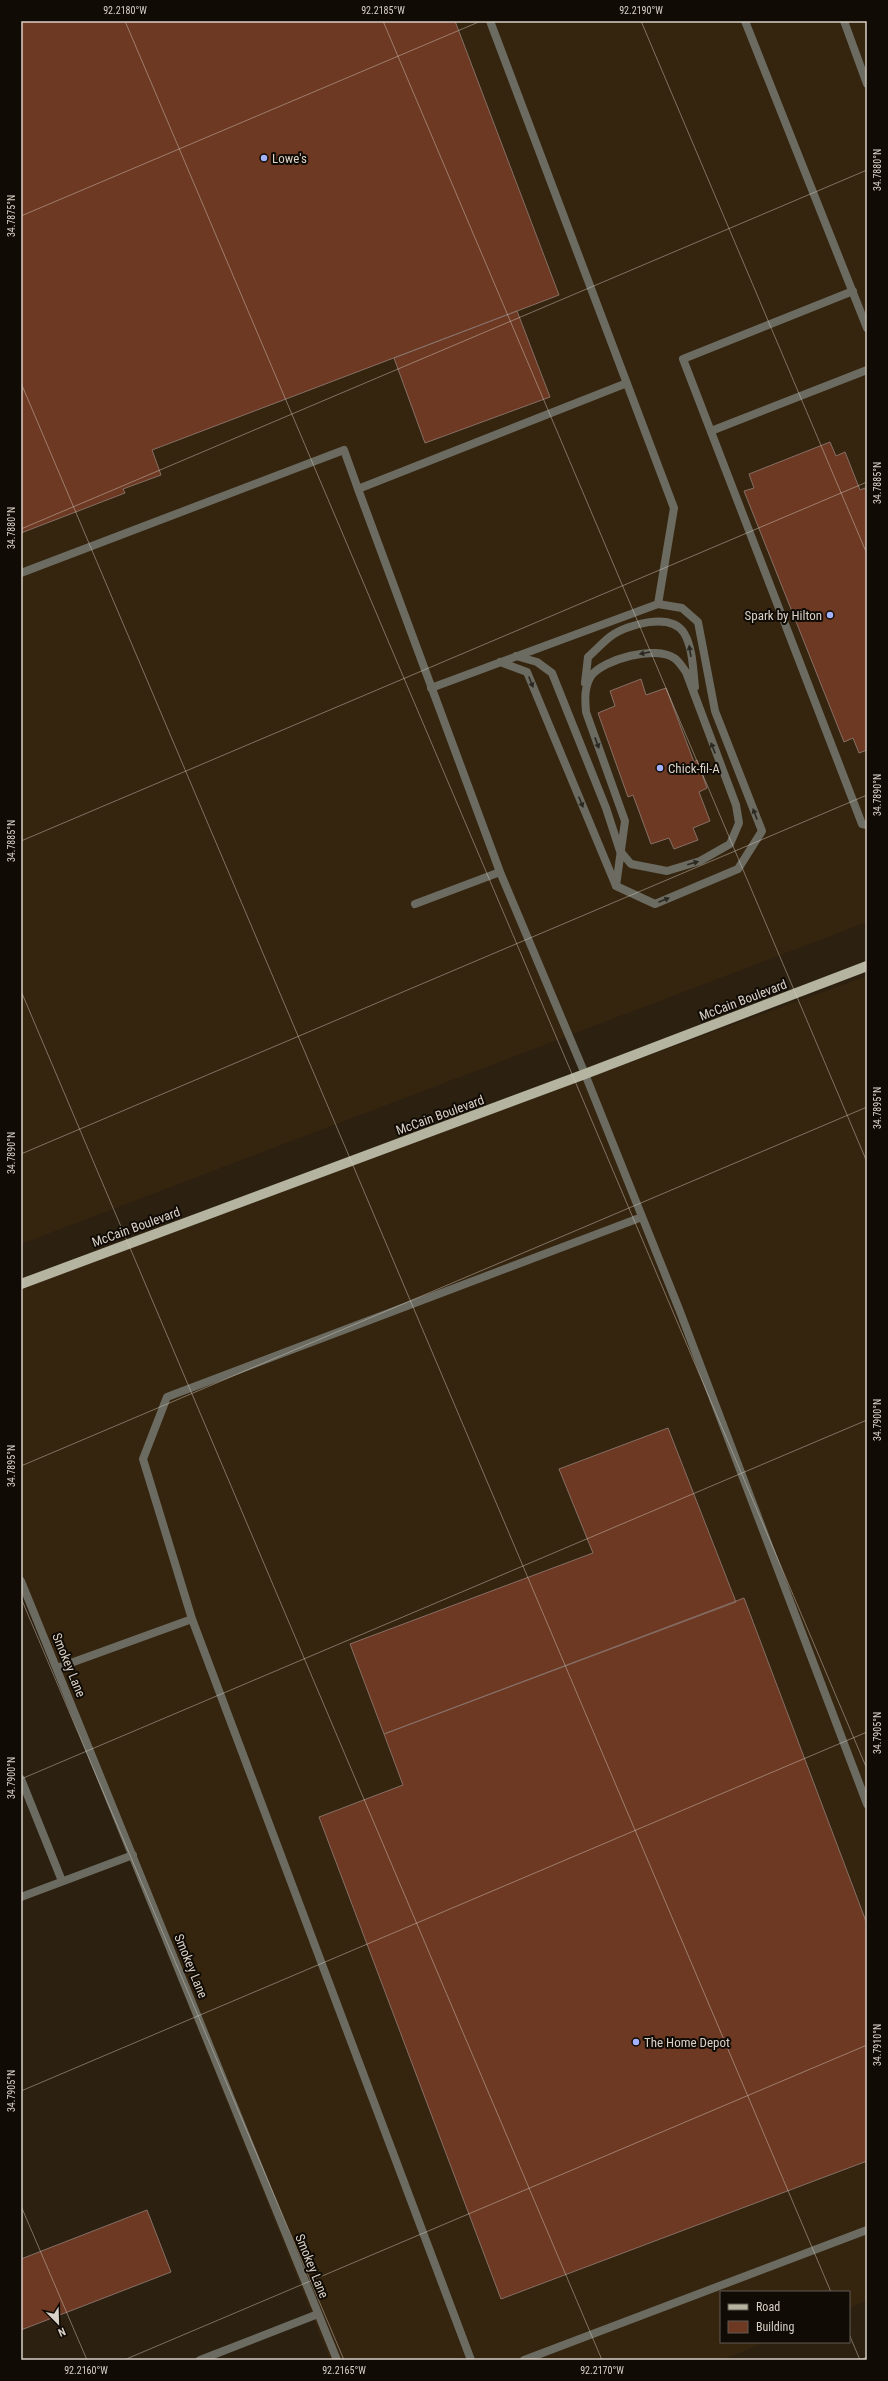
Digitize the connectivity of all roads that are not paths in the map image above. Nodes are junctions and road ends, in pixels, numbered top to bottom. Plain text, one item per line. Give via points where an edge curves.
1 (490, 21) edge
2 (745, 21) edge
3 (844, 21) edge
4 (867, 84) edge
5 (853, 291) junction
6 (867, 328) edge
7 (867, 370) edge
8 (627, 383) junction
9 (711, 431) junction
10 (358, 489) junction
11 (21, 573) edge
12 (658, 604) junction
13 (516, 656) junction
14 (500, 662) junction
15 (431, 688) junction
16 (584, 694) junction
17 (697, 704) junction
18 (867, 825) edge
19 (620, 851) junction
20 (500, 872) junction
21 (616, 886) junction
22 (415, 904) dead end
23 (867, 966) edge
24 (585, 1074) junction
25 (642, 1216) junction
26 (21, 1284) edge
27 (21, 1581) edge
28 (192, 1619) junction
29 (57, 1668) junction
30 (21, 1779) edge
31 (867, 1804) edge
32 (133, 1856) junction
33 (62, 1881) junction
34 (21, 1897) edge
35 (867, 2230) edge
36 (318, 2314) junction
37 (200, 2360) edge
38 (337, 2360) edge
39 (471, 2360) edge
40 (524, 2360) edge

1 - 8 street
2 - 5 street
3 - 4 street
5 - 6 street
5 - 9 street via 683,359
7 - 9 street
8 - 10 street
8 - 12 street via 674,508
9 - 18 street via 862,824
10 - 11 street via 344,450
10 - 15 street
12 - 13 street
21 -> 12 street via 655,904 738,869 762,831 715,711 698,622 682,608
13 - 14 street
13 - 19 street via 537,662 552,673 606,808
14 - 15 street
14 -> 21 street via 527,672
15 - 20 street
17 -> 16 street via 682,667 674,658 654,651 607,664 592,676
17 -> 16 street via 690,646 684,632 674,623 656,621 612,636 588,657
16 -> 19 street via 586,712 625,821
19 -> 17 street via 631,864 667,871 700,861 730,844 739,823 736,805
19 - 21 street
20 - 22 street
20 - 24 street
23 - 24 main road, McCain Boulevard
24 - 25 street
24 - 26 main road, McCain Boulevard
25 - 28 street via 168,1397 143,1459
25 - 31 street
27 - 29 street, Smokey Lane
28 - 29 street
28 - 39 street
29 - 32 street, Smokey Lane
30 - 33 street
32 - 33 street
32 - 36 street, Smokey Lane
33 - 34 street
35 - 40 street
36 - 37 street
36 - 38 street, Smokey Lane

